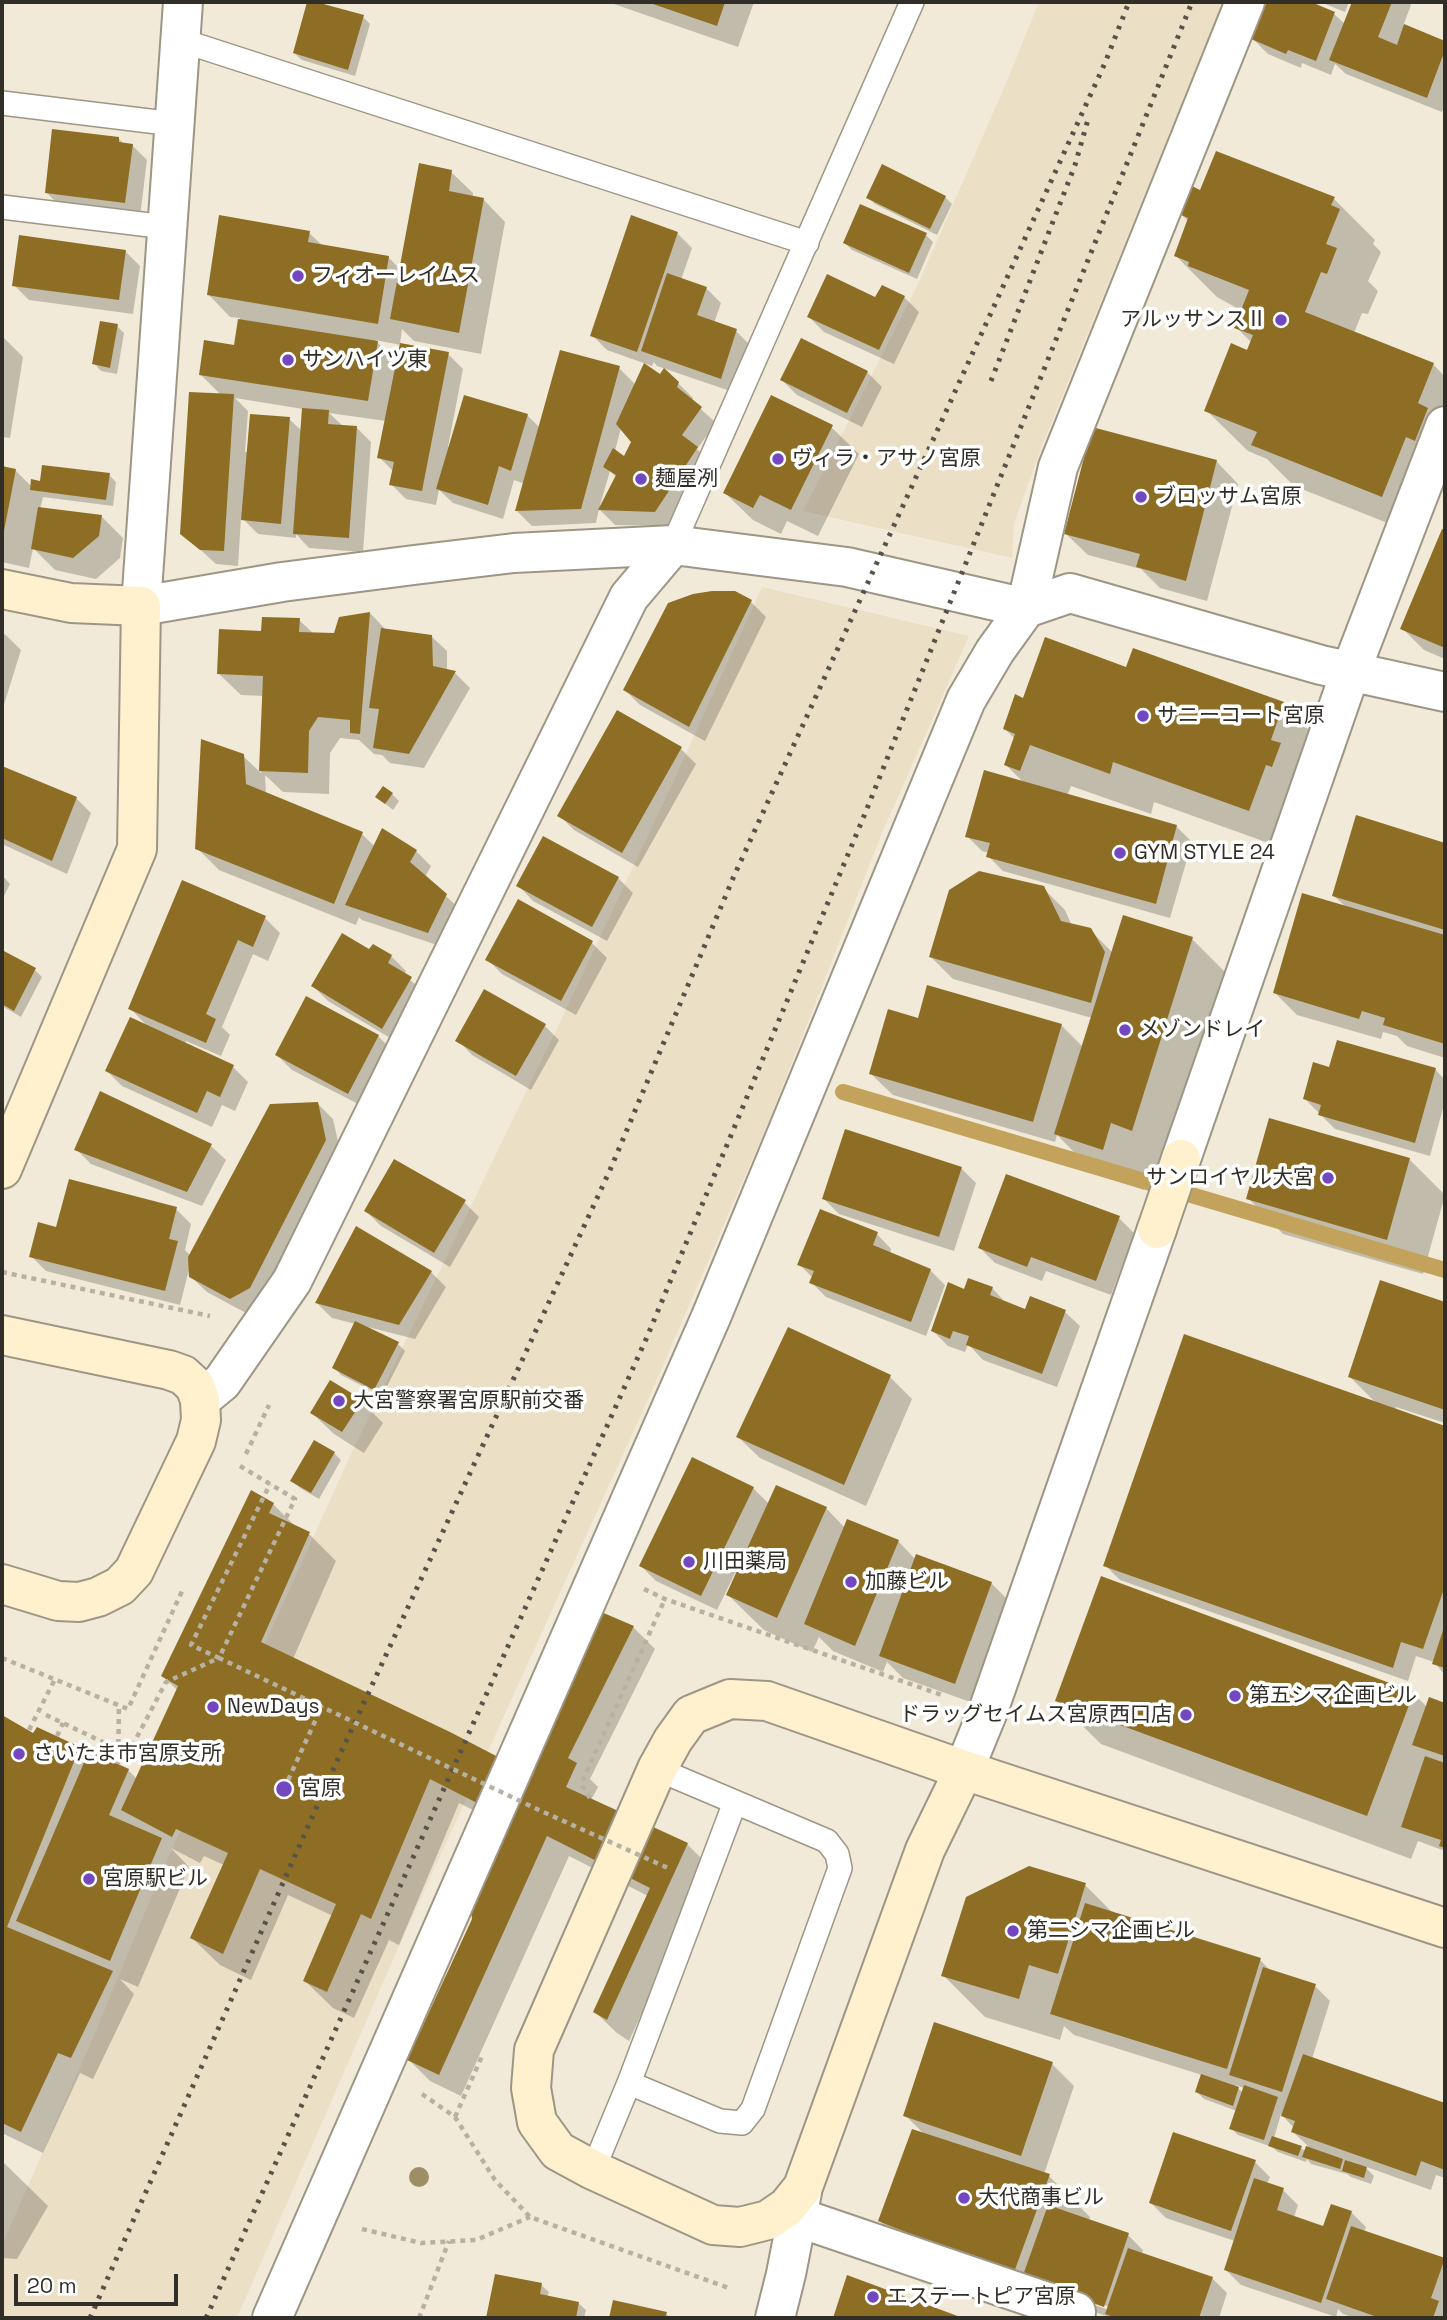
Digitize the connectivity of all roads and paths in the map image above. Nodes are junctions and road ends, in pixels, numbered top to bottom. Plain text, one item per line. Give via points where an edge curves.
1 (183, 2) edge
2 (912, 2) edge
3 (1245, 2) edge
4 (180, 40) junction
5 (2, 103) edge
6 (174, 124) junction
7 (2, 207) edge
8 (166, 227) junction
9 (807, 243) junction
10 (1445, 426) edge
11 (673, 545) junction
12 (2, 589) edge
13 (141, 606) junction
14 (1026, 608) junction
15 (1350, 673) junction
16 (1445, 692) edge
17 (2, 1169) edge
18 (2, 1272) edge
19 (218, 1318) dead end
20 (2, 1335) edge
21 (200, 1400) junction
22 (240, 1466) dead end
23 (270, 1484) junction
24 (600, 1571) junction
25 (2, 1584) edge
26 (219, 1658) junction
27 (55, 1679) dead end
28 (952, 1699) dead end
29 (118, 1705) dead end
30 (322, 1706) junction
31 (46, 1715) dead end
32 (63, 1723) junction
33 (29, 1730) dead end
34 (57, 1736) dead end
35 (120, 1751) junction
36 (657, 1769) junction
37 (964, 1770) junction
38 (284, 1789) dead end
39 (735, 1802) junction
40 (668, 1868) dead end
41 (1445, 1928) edge
42 (629, 2083) junction
43 (593, 2170) junction
44 (800, 2202) junction
45 (530, 2217) dead end
46 (316, 2218) junction
47 (740, 2227) junction
48 (449, 2241) junction
49 (786, 2274) junction
50 (1076, 2312) dead end
51 (271, 2318) edge
52 (419, 2318) edge
53 (775, 2318) edge

1 - 4 street
2 - 9 lane
3 - 14 street via 1058,467
4 - 6 street
4 - 9 lane
5 - 6 lane
6 - 8 street
7 - 8 lane
8 - 13 street
9 - 11 lane
10 - 15 street
11 - 13 street via 414,565
11 - 14 street via 847,567
11 - 21 street via 629,597 292,1281 237,1363
12 - 13 street via 71,603
13 - 17 street via 136,849
14 - 15 street via 1070,593
14 - 24 street via 966,701 711,1317
15 - 16 street
15 - 37 street
18 - 19 path
20 - 21 street via 169,1370 195,1386
21 - 25 street via 196,1441 134,1571 120,1586 79,1602 58,1601
22 - 23 path
23 - 26 path via 295,1499
23 - 26 path via 191,1645
24 - 28 path via 665,1599
24 - 46 street
26 - 30 path, bridge
26 - 35 path, bridge via 166,1682 128,1754
27 - 33 path
29 - 35 path, bridge via 116,1763
30 - 38 path
30 - 40 path, bridge
31 - 32 path, bridge
32 - 34 path
32 - 35 path, bridge
36 - 37 street via 691,1715 730,1699 767,1701
36 - 39 lane
36 - 43 street via 534,2050 531,2088 537,2122 558,2151
37 - 41 street
37 - 44 street via 925,1850
39 - 42 lane
39 - 42 lane via 827,1841 840,1868 753,2109 742,2123 720,2121
42 - 43 lane
43 - 47 street via 713,2225
44 - 47 street via 768,2220
44 - 49 street
44 - 50 street
45 - 48 path via 476,2240
46 - 48 path via 421,2242
46 - 51 street
47 - 49 street via 764,2246
48 - 52 path
49 - 53 street

